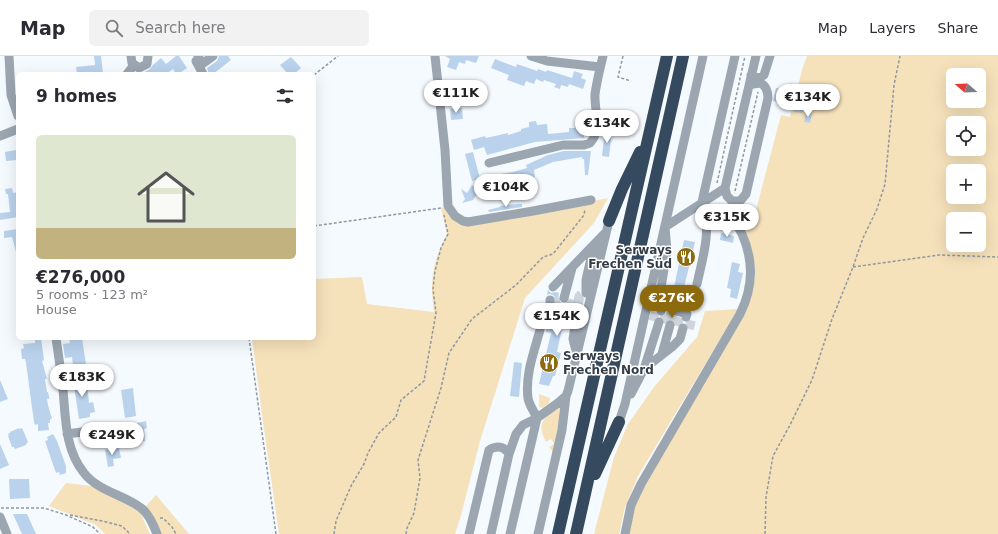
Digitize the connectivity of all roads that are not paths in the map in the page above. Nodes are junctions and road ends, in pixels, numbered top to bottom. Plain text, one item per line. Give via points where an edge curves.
1 (131, 56) edge
2 (148, 56) edge
3 (193, 56) edge
4 (198, 56) edge
5 (212, 56) edge
6 (435, 56) edge
7 (530, 56) edge
8 (603, 56) edge
9 (667, 56) edge
10 (682, 56) edge
11 (703, 56) edge
12 (735, 56) edge
13 (756, 56) edge
14 (770, 56) edge
15 (6, 62) edge
16 (134, 65) junction
17 (600, 67) junction
18 (129, 72) edge
19 (202, 72) edge
20 (751, 76) junction
21 (761, 80) junction
22 (749, 86) junction
23 (16, 110) edge
24 (16, 130) edge
25 (649, 131) junction
26 (0, 136) edge
27 (488, 163) dead end
28 (722, 190) junction
29 (587, 201) road end
30 (732, 201) junction
31 (702, 202) junction
32 (706, 213) junction
33 (726, 215) junction
34 (609, 221) joint
35 (665, 227) junction
36 (605, 233) junction
37 (594, 245) junction
38 (564, 281) junction
39 (697, 284) road end
40 (583, 293) tunnel mouth
41 (673, 310) tunnel mouth
42 (543, 318) dead end
43 (671, 325) junction
44 (540, 330) dead end
45 (56, 340) edge
46 (672, 347) junction
47 (662, 354) junction
48 (578, 356) junction
49 (644, 369) junction
50 (566, 396) junction
51 (625, 404) junction
52 (537, 418) junction
53 (619, 422) joint
54 (119, 427) dead end
55 (67, 434) junction
56 (509, 454) junction
57 (585, 497) junction
58 (0, 517) edge
59 (7, 534) edge
60 (157, 534) edge
61 (469, 534) edge
62 (492, 534) edge
63 (510, 534) edge
64 (538, 534) edge
65 (558, 534) edge
66 (576, 534) edge
67 (625, 534) edge

1 - 16 street
2 - 16 street via 145,66 139,68
3 - 19 street
4 - 5 street via 202,64
6 - 29 street via 445,150 445,207 455,216 468,222
7 - 17 street via 547,61
8 - 17 street
9 - 25 highway
10 - 57 highway
11 - 35 street
12 - 31 street
13 - 20 street
14 - 21 street
15 - 23 street
16 - 18 street
17 - 27 street via 595,95 596,133 590,143 563,145
20 - 21 street
20 - 22 street
21 - 22 street
21 - 30 street via 768,98 746,194 740,201
22 - 28 street
24 - 26 street
25 - 34 highway
25 - 65 highway
28 - 30 street
28 - 31 street
30 - 33 street
31 - 32 street
31 - 35 street
32 - 33 street
32 - 39 street via 707,238
33 - 67 street via 738,225 746,242 751,278 746,299 740,314 641,484 631,504
34 - 36 street
35 - 41 street
35 - 51 street
36 - 37 street
36 - 48 street
37 - 38 street via 572,268
37 - 40 street
38 - 38 street via 561,294
42 - 48 street via 544,311 561,311 575,326 573,339
43 - 46 street
43 - 46 street via 680,339
43 - 47 street
43 - 49 street via 659,337
44 - 52 street via 528,383 530,406
45 - 55 street
46 - 47 street
47 - 49 street
48 - 50 street
49 - 51 street
50 - 52 street
50 - 64 street via 562,430
51 - 53 street
52 - 56 street via 518,430
52 - 63 street
53 - 57 highway
54 - 55 street
55 - 60 street via 71,450 84,473 94,483 143,509
56 - 61 street via 503,447 498,446 489,450
56 - 62 street
57 - 66 highway
58 - 59 street

